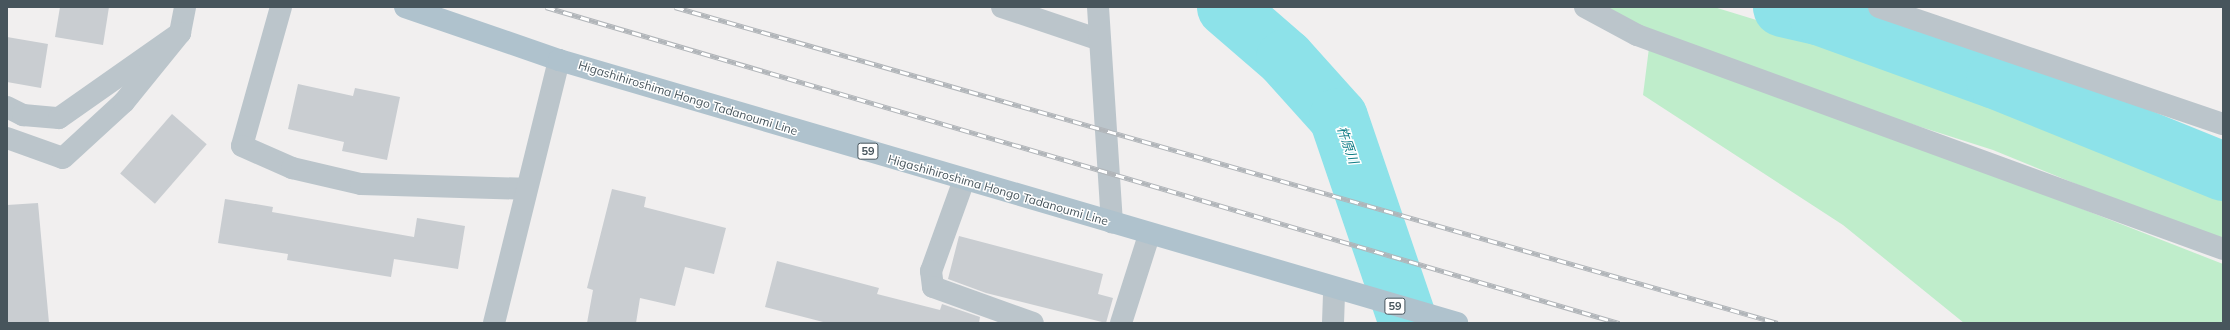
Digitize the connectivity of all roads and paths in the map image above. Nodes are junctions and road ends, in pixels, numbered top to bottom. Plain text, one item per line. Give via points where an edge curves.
1 (186, 7) edge
2 (280, 7) edge
3 (404, 7) edge
4 (1002, 7) edge
5 (1098, 7) edge
6 (1585, 7) edge
7 (1880, 7) edge
8 (180, 33) junction
9 (1100, 40) junction
10 (559, 60) junction
11 (112, 81) junction
12 (124, 102) junction
13 (7, 107) edge
14 (2223, 124) edge
15 (7, 138) edge
16 (964, 180) junction
17 (525, 189) junction
18 (1112, 223) junction
19 (1149, 235) junction
20 (2223, 249) edge
21 (1334, 288) junction
22 (494, 323) edge
23 (1033, 323) edge
24 (1121, 323) edge
25 (1333, 323) edge
26 (1457, 323) edge

1 - 8 street
2 - 17 street via 242,146 292,168 361,184
3 - 10 main road, Higashihiroshima Hongo Tadanoumi Line / 59
4 - 9 street
5 - 9 street
6 - 20 street via 1637,35
7 - 14 street
8 - 11 street
8 - 12 street
9 - 18 street
10 - 16 main road, Higashihiroshima Hongo Tadanoumi Line / 59
10 - 17 street
11 - 12 street
11 - 13 street via 59,118 22,115
12 - 15 street via 63,158
16 - 18 main road, Higashihiroshima Hongo Tadanoumi Line / 59
16 - 23 street via 931,271 934,287
17 - 22 street
18 - 19 main road, Higashihiroshima Hongo Tadanoumi Line / 59
19 - 21 main road, Higashihiroshima Hongo Tadanoumi Line / 59
19 - 24 street
21 - 25 street
21 - 26 main road, Higashihiroshima Hongo Tadanoumi Line / 59

